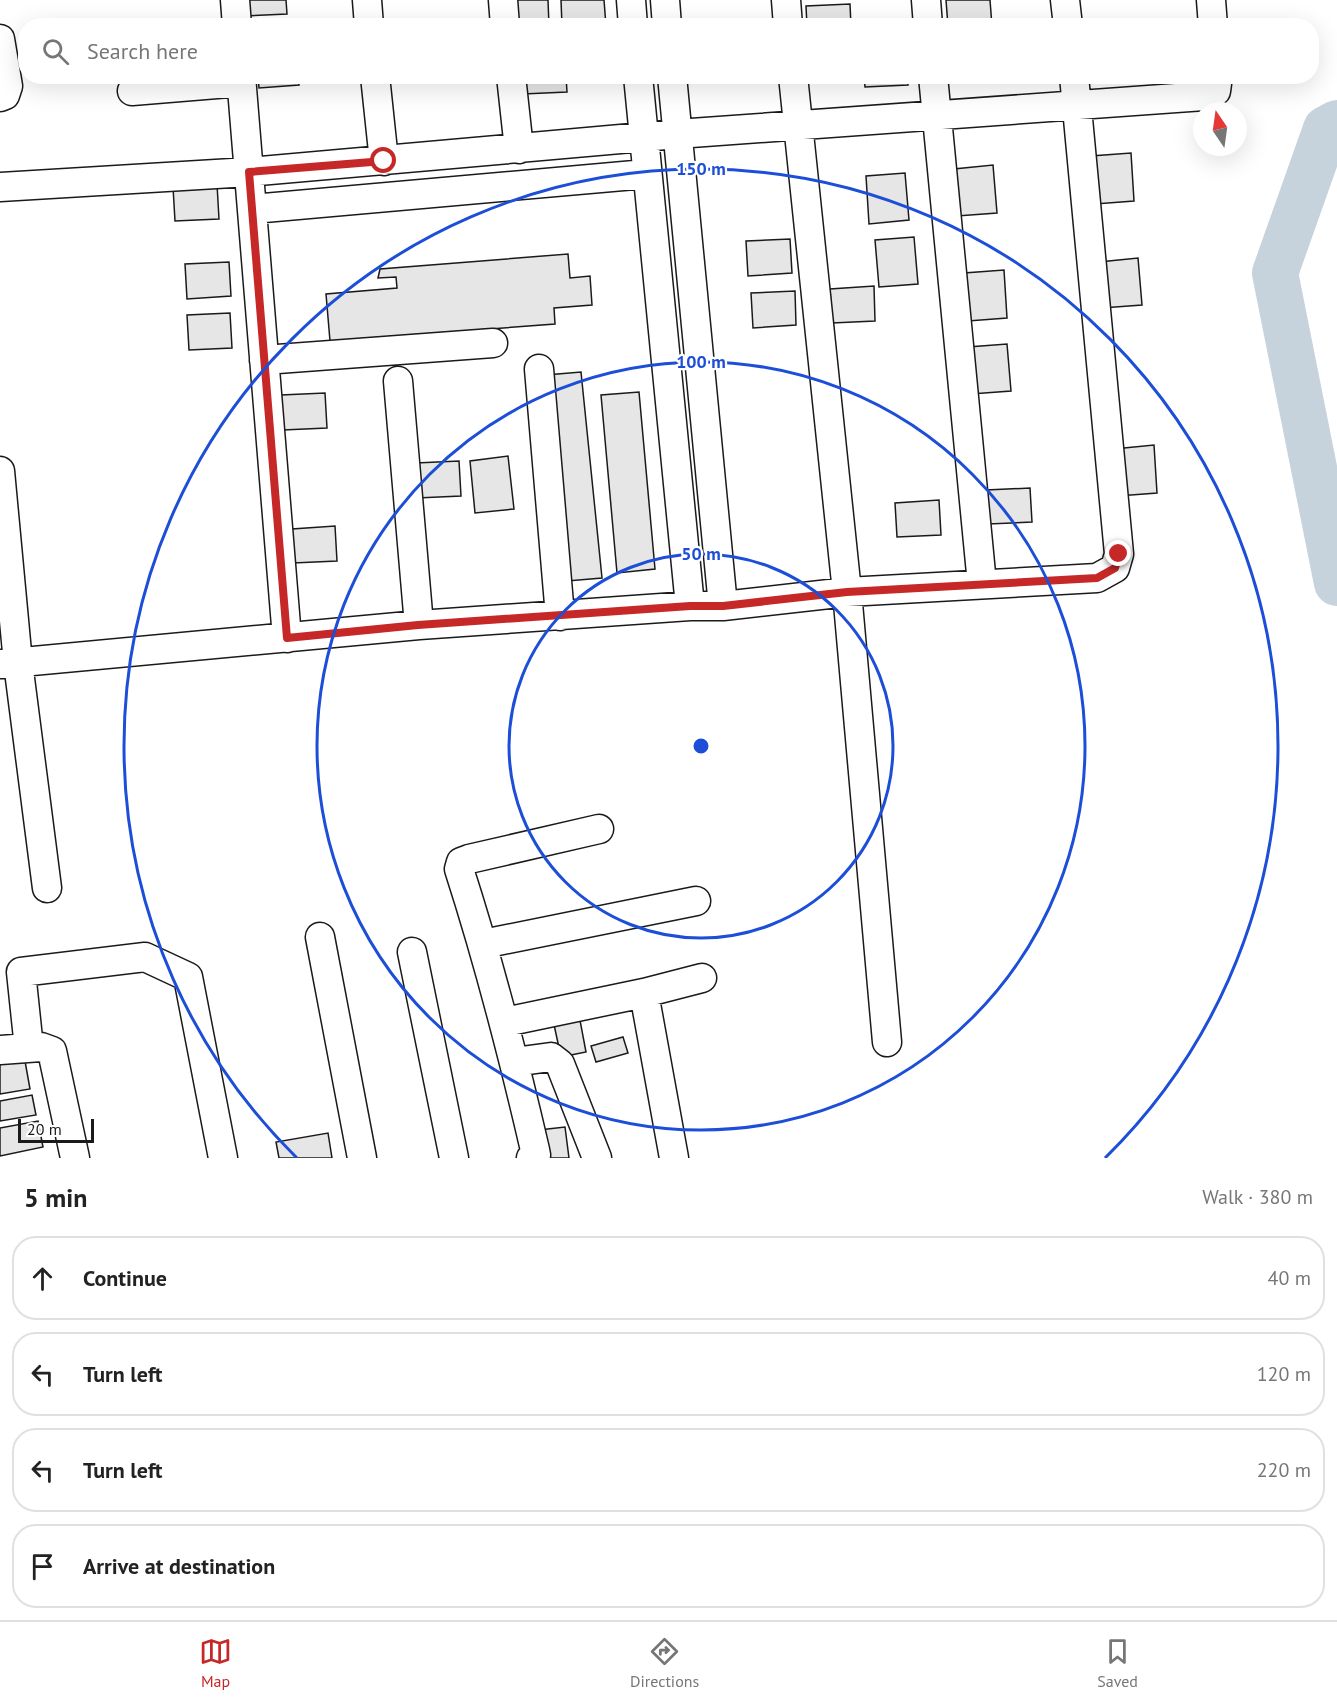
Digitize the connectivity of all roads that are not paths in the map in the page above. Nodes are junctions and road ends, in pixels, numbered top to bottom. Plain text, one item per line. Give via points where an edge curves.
1 (235, 0) edge
2 (367, 0) edge
3 (502, 0) edge
4 (631, 0) edge
5 (665, 0) edge
6 (786, 0) edge
7 (926, 0) edge
8 (1065, 0) edge
9 (1211, 0) edge
10 (236, 18) edge
11 (368, 18) edge
12 (504, 18) edge
13 (632, 18) edge
14 (666, 18) edge
15 (787, 18) edge
16 (927, 18) edge
17 (1067, 18) edge
18 (1212, 18) edge
19 (0, 39) edge
20 (196, 84) edge
21 (241, 84) edge
22 (376, 84) edge
23 (512, 84) edge
24 (639, 84) edge
25 (673, 84) edge
26 (794, 84) edge
27 (934, 84) edge
28 (1075, 84) edge
29 (1217, 84) edge
30 (132, 91) dead end
31 (0, 97) edge
32 (1077, 105) junction
33 (937, 115) junction
34 (798, 125) junction
35 (677, 134) junction
36 (643, 138) junction
37 (519, 149) junction
38 (384, 161) junction
39 (249, 172) junction
40 (646, 174) junction
41 (0, 187) edge
42 (252, 209) junction
43 (493, 343) dead end
44 (264, 360) junction
45 (539, 369) dead end
46 (398, 381) dead end
47 (0, 471) edge
48 (982, 584) junction
49 (847, 592) junction
50 (690, 606) junction
51 (723, 606) junction
52 (560, 616) junction
53 (418, 625) junction
54 (287, 638) junction
55 (9, 663) edge
56 (599, 829) dead end
57 (47, 888) dead end
58 (696, 901) dead end
59 (320, 937) dead end
60 (483, 944) junction
61 (412, 952) dead end
62 (702, 978) dead end
63 (644, 993) junction
64 (505, 1022) junction
65 (887, 1042) dead end
66 (30, 1048) junction
67 (0, 1050) edge
68 (514, 1062) junction
69 (75, 1158) edge
70 (223, 1158) edge
71 (362, 1158) edge
72 (454, 1158) edge
73 (531, 1158) edge
74 (597, 1158) edge
75 (674, 1158) edge

1 - 10 street
2 - 11 street
3 - 12 street
4 - 13 street
5 - 14 street
6 - 15 street
7 - 16 street
8 - 17 street
9 - 18 street
19 - 31 street via 8,86
20 - 30 street
21 - 39 street
22 - 38 street
23 - 37 street
24 - 36 street
25 - 35 street
26 - 34 street
27 - 33 street
28 - 32 street
29 - 32 street via 1216,91 1204,96
32 - 33 street
32 - 48 street via 1119,554 1115,568 1097,578
33 - 34 street
33 - 48 street
34 - 35 street
34 - 49 street
35 - 36 street
35 - 51 street
36 - 37 street
36 - 40 street
37 - 38 street
38 - 39 street
39 - 41 street
39 - 42 street
40 - 42 street
40 - 50 street
42 - 44 street
43 - 44 street
44 - 54 street
45 - 52 street
46 - 53 street
47 - 55 street
48 - 49 street
49 - 51 street
49 - 65 street
50 - 51 street
50 - 52 street
52 - 53 street
53 - 54 street
54 - 55 street
55 - 57 street
56 - 60 street via 460,862
58 - 60 street
59 - 71 street
60 - 64 street
61 - 72 street
62 - 63 street
63 - 64 street
63 - 75 street
64 - 68 street
66 - 67 street
66 - 69 street via 52,1051
66 - 70 street via 21,972 145,957 188,977
68 - 73 street via 536,1155
68 - 74 street via 551,1057 560,1064

